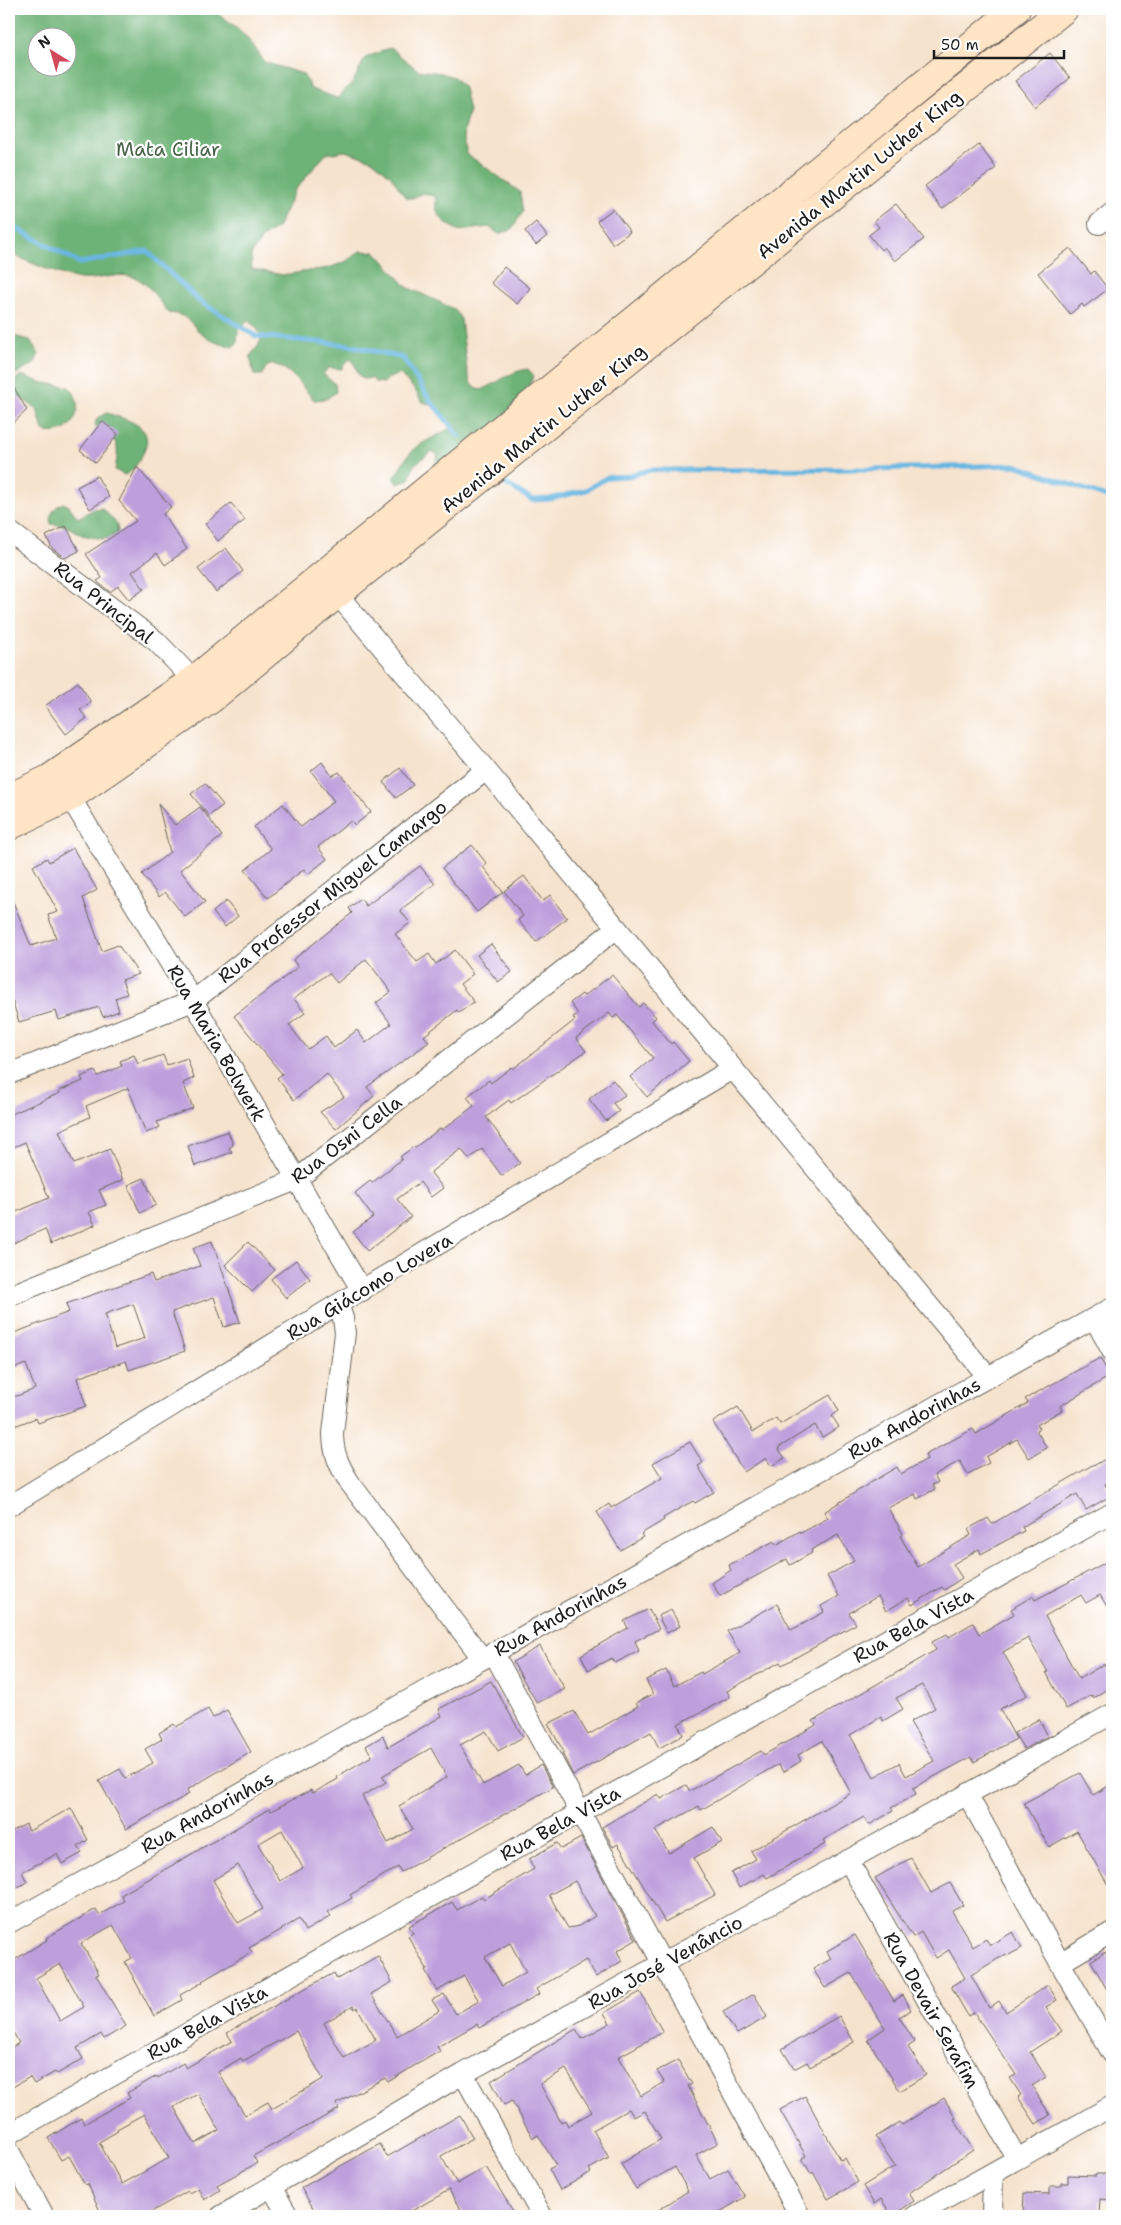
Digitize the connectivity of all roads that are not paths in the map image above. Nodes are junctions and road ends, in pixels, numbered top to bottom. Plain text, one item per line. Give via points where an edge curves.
1 (1016, 9) edge
2 (1064, 9) edge
3 (9, 530) edge
4 (337, 594) junction
5 (202, 690) junction
6 (486, 770) junction
7 (70, 797) junction
8 (9, 798) edge
9 (9, 826) edge
10 (617, 928) junction
11 (193, 1001) junction
12 (732, 1069) junction
13 (9, 1074) edge
14 (296, 1180) junction
15 (362, 1290) junction
16 (9, 1296) edge
17 (338, 1304) junction
18 (1112, 1308) edge
19 (1094, 1318) junction
20 (1112, 1351) edge
21 (988, 1377) junction
22 (9, 1506) edge
23 (1112, 1514) edge
24 (487, 1655) junction
25 (1112, 1714) edge
26 (967, 1794) junction
27 (580, 1812) junction
28 (848, 1860) junction
29 (9, 1923) edge
30 (1112, 1932) edge
31 (1060, 1963) junction
32 (662, 1964) junction
33 (1112, 2052) edge
34 (463, 2074) junction
35 (1112, 2106) edge
36 (9, 2134) edge
37 (9, 2151) edge
38 (1017, 2159) junction
39 (993, 2173) junction
40 (272, 2188) junction
41 (44, 2216) edge
42 (221, 2216) edge
43 (288, 2216) edge
44 (542, 2216) edge
45 (800, 2216) edge
46 (915, 2216) edge
47 (992, 2216) edge

1 - 5 main road, Avenida Martin Luther King
2 - 4 main road, Avenida Martin Luther King
3 - 5 street, Rua Principal via 156,641
4 - 5 main road, Avenida Martin Luther King
4 - 6 street
5 - 7 main road, Avenida Martin Luther King
5 - 8 main road, Avenida Martin Luther King via 49,779
6 - 10 street
6 - 11 street, Rua Professor Miguel Camargo
7 - 9 main road, Avenida Martin Luther King
7 - 11 street, Rua Maria Bolwerk
10 - 12 street
10 - 14 street, Rua Osni Cella
11 - 13 street, Rua Professor Miguel Camargo
11 - 14 street, Rua Maria Bolwerk
12 - 15 street, Rua Giácomo Lovera
12 - 21 street
14 - 15 street, Rua Maria Bolwerk
14 - 16 street, Rua Osni Cella
15 - 17 street, Rua Giácomo Lovera
17 - 22 street, Rua Giácomo Lovera
17 - 24 street via 345,1333 333,1433 332,1448 336,1459 350,1483
18 - 19 street, Rua Andorinhas
19 - 20 street
19 - 21 street, Rua Andorinhas
21 - 24 street, Rua Andorinhas
23 - 27 street, Rua Bela Vista
24 - 27 street
24 - 29 street, Rua Andorinhas
25 - 26 street, Rua José Venâncio
26 - 28 street, Rua José Venâncio
26 - 31 street
27 - 32 street
27 - 36 street, Rua Bela Vista
28 - 32 street, Rua José Venâncio
28 - 38 street, Rua Devair Serafim
30 - 31 street
31 - 33 street
32 - 34 street, Rua José Venâncio
32 - 45 street
34 - 40 street, Rua José Venâncio
34 - 44 street
35 - 38 street
37 - 41 street
38 - 39 street
39 - 46 street
39 - 47 street
40 - 42 street, Rua José Venâncio
40 - 43 street

